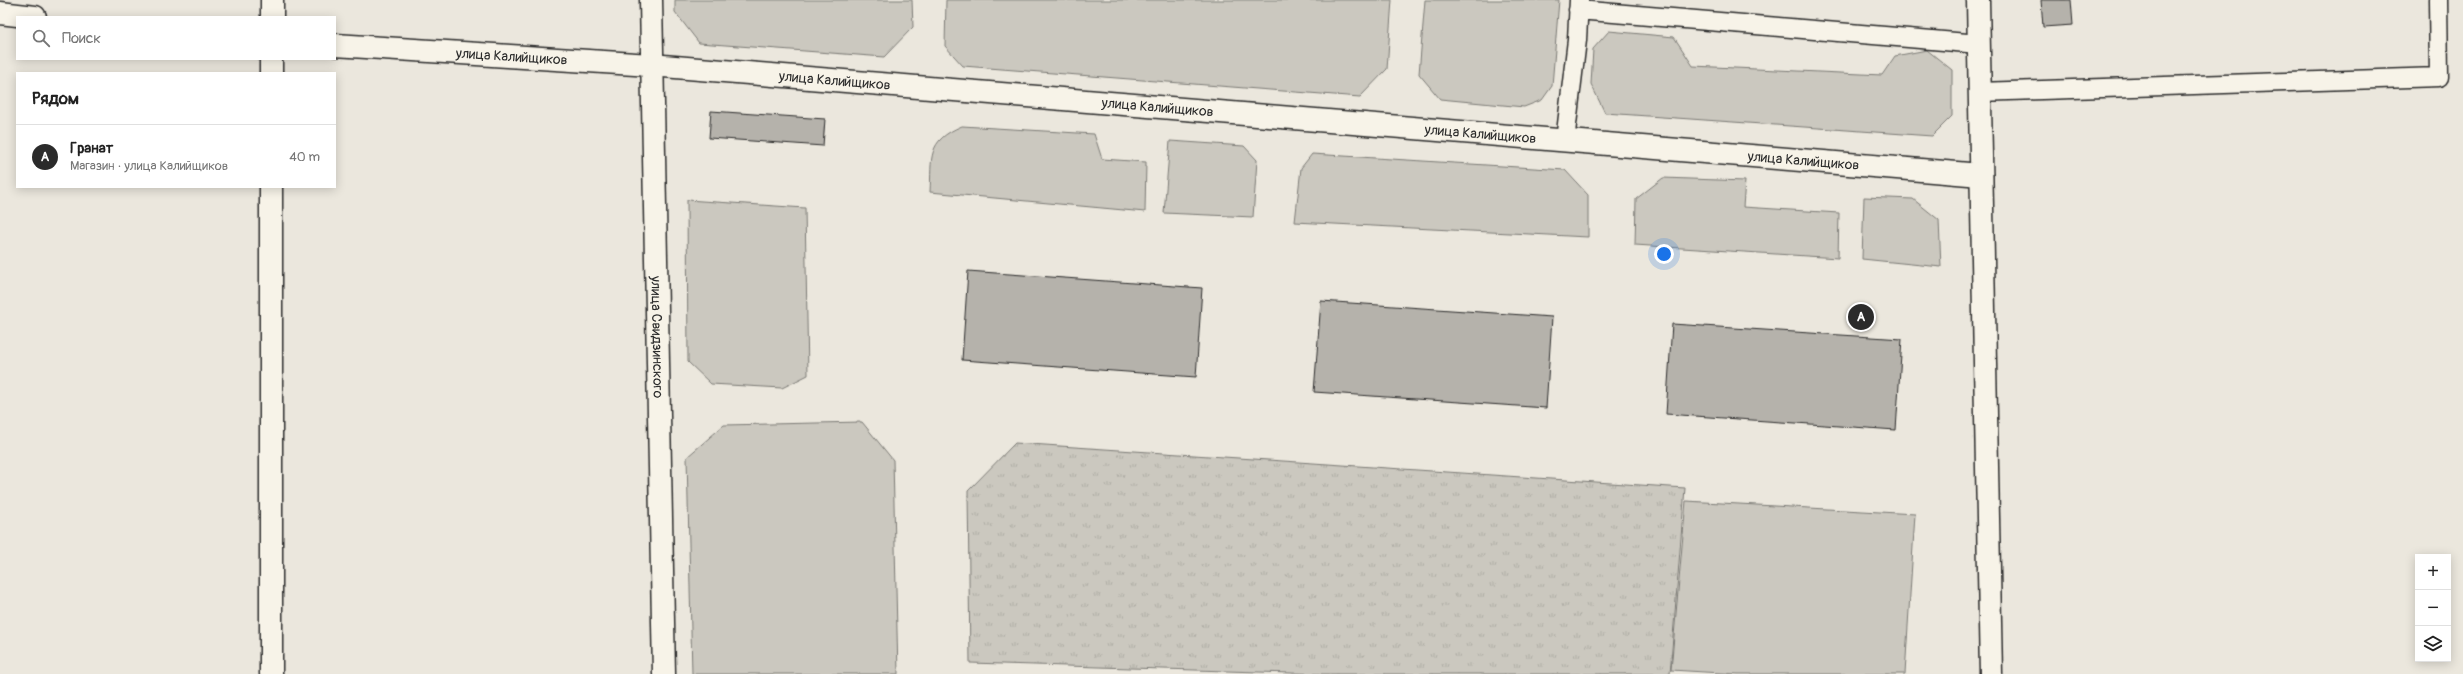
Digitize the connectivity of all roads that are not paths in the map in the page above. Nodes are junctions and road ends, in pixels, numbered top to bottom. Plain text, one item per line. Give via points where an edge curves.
1 (272, 0) edge
2 (651, 0) edge
3 (1978, 0) edge
4 (2438, 0) edge
5 (1578, 5) edge
6 (0, 13) edge
7 (26, 16) edge
8 (272, 16) edge
9 (1979, 44) junction
10 (336, 45) edge
11 (271, 60) edge
12 (651, 65) junction
13 (271, 72) edge
14 (1979, 92) junction
15 (1565, 141) junction
16 (1981, 175) junction
17 (271, 188) edge
18 (271, 674) edge
19 (664, 674) edge
20 (1991, 674) edge

1 - 8 street
2 - 12 street, улица Свидзинского
3 - 9 street
4 - 14 lane via 2439,77
5 - 9 lane
5 - 15 lane
6 - 7 street
9 - 14 street
10 - 12 street, улица Калийщиков
11 - 13 street
12 - 15 street, улица Калийщиков
12 - 19 street, улица Свидзинского
14 - 16 street
15 - 16 street, улица Калийщиков
16 - 20 street
17 - 18 street

